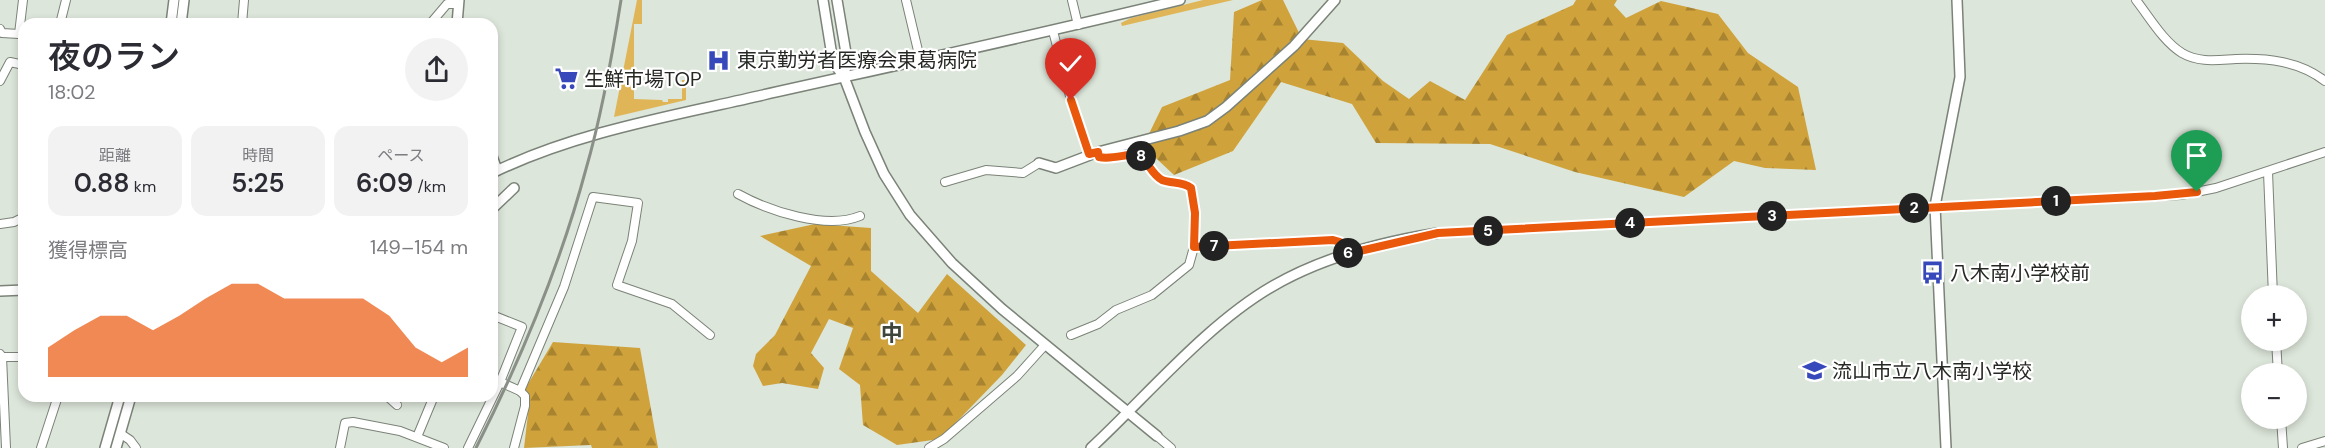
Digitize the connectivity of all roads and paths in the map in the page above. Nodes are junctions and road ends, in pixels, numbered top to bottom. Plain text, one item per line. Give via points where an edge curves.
1 (23, 0) edge
2 (66, 0) edge
3 (174, 0) edge
4 (184, 0) edge
5 (244, 0) edge
6 (823, 0) edge
7 (837, 0) edge
8 (906, 0) edge
9 (1072, 0) edge
10 (1180, 0) edge
11 (1335, 0) edge
12 (1957, 0) edge
13 (2136, 0) edge
14 (458, 2) edge
15 (22, 18) edge
16 (62, 18) edge
17 (172, 18) edge
18 (182, 18) edge
19 (242, 18) edge
20 (435, 18) edge
21 (457, 18) edge
22 (1078, 25) junction
23 (0, 29) edge
24 (1053, 31) junction
25 (18, 35) edge
26 (920, 59) junction
27 (18, 64) edge
28 (844, 77) junction
29 (0, 81) edge
30 (2325, 81) edge
31 (2325, 152) edge
32 (1093, 153) junction
33 (1039, 163) joint
34 (498, 171) edge
35 (2268, 172) junction
36 (945, 182) dead end
37 (514, 188) dead end
38 (738, 194) dead end
39 (498, 203) edge
40 (1935, 206) junction
41 (860, 216) dead end
42 (18, 220) edge
43 (0, 224) edge
44 (1438, 233) joint
45 (1194, 247) junction
46 (1347, 254) junction
47 (2273, 285) edge
48 (18, 290) edge
49 (0, 291) edge
50 (498, 317) edge
51 (710, 335) dead end
52 (1071, 335) dead end
53 (1045, 345) junction
54 (1, 355) edge
55 (18, 356) edge
56 (500, 382) junction
57 (498, 386) edge
58 (520, 391) junction
59 (56, 402) edge
60 (118, 402) edge
61 (129, 402) edge
62 (394, 402) edge
63 (432, 402) edge
64 (490, 402) edge
65 (397, 405) dead end
66 (1129, 412) junction
67 (2282, 429) edge
68 (121, 434) junction
69 (1157, 436) joint
70 (417, 437) junction
71 (2325, 441) edge
72 (6, 448) edge
73 (40, 448) edge
74 (105, 448) edge
75 (116, 448) edge
76 (136, 448) edge
77 (340, 448) edge
78 (444, 448) edge
79 (468, 448) edge
80 (514, 448) edge
81 (928, 448) edge
82 (1091, 448) edge
83 (1171, 448) edge
84 (1946, 448) edge
85 (2283, 448) edge
86 (2302, 448) edge

1 - 15 street
2 - 16 street
3 - 17 street
4 - 18 street
5 - 19 street
6 - 28 street via 834,62
7 - 28 street via 847,59
8 - 26 street
9 - 22 street
10 - 22 street
11 - 32 street via 1294,46 1207,121
12 - 40 street via 1960,77
13 - 30 street via 2170,44 2190,57 2204,61 2282,61
14 - 20 street via 447,4
14 - 21 street
22 - 24 street
23 - 25 street via 2,33
24 - 26 street
24 - 32 street via 1071,100
26 - 28 street
27 - 29 street via 10,62
28 - 34 street via 577,140
28 - 53 street via 873,152 910,215 952,263
31 - 35 street
32 - 33 street via 1056,168
32 - 45 street via 1102,158 1139,154 1163,180 1191,188
33 - 36 street via 1023,173 986,170
35 - 40 street via 2181,195
35 - 47 street
37 - 39 street
38 - 41 street via 772,209 828,222
40 - 44 street
40 - 84 street
42 - 43 street
44 - 46 street
45 - 46 street via 1333,240 1340,242
45 - 52 street via 1189,265 1152,295
46 - 66 street via 1286,279 1257,296 1211,333
48 - 49 street
50 - 56 street via 522,327
51 - 58 street via 672,304 617,285 632,241 638,203 593,197 564,287
53 - 66 street
53 - 81 street via 1017,376 944,440
54 - 55 street
54 - 72 street
56 - 57 street
56 - 58 street
58 - 80 street via 525,396 525,406
59 - 73 street
60 - 74 street
61 - 68 street
62 - 65 street
63 - 70 street
64 - 79 street
66 - 69 street
66 - 82 street
67 - 85 street
68 - 75 street
68 - 76 street
69 - 83 street
70 - 77 street via 392,429 345,423
70 - 78 street
71 - 86 street

